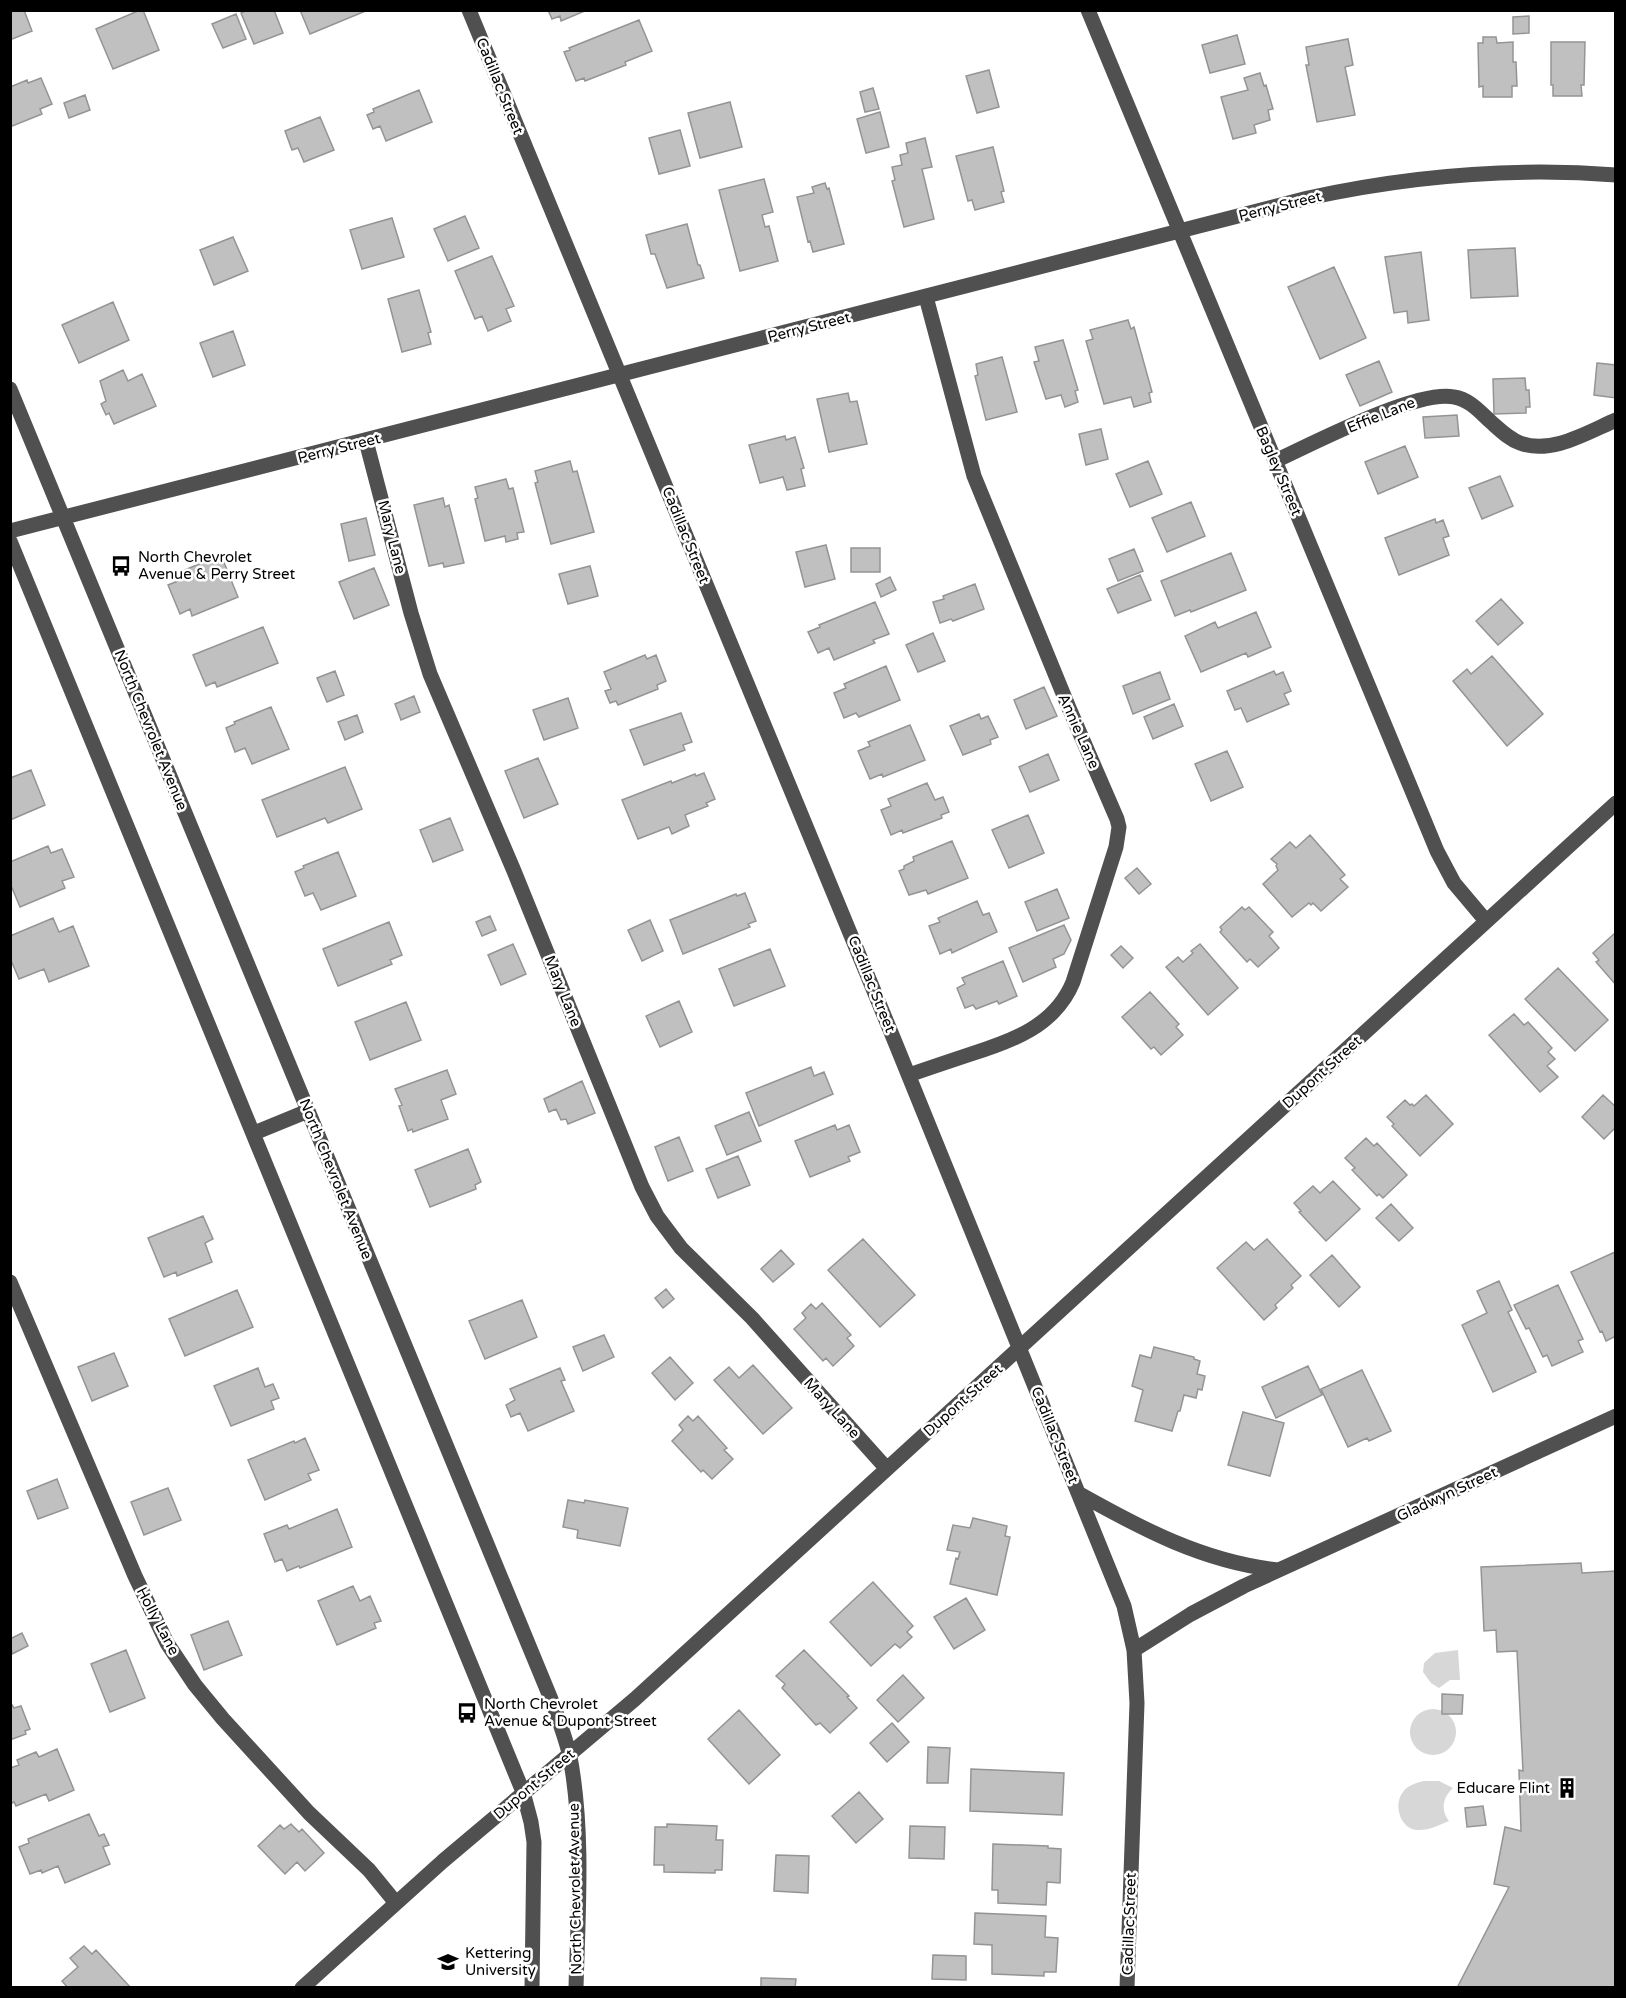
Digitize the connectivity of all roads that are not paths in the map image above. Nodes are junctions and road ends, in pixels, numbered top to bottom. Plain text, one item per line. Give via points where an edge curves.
1 (469, 10) edge
2 (1088, 10) edge
3 (1616, 175) edge
4 (1180, 232) junction
5 (926, 297) junction
6 (620, 376) junction
7 (10, 389) edge
8 (1616, 420) edge
9 (366, 441) junction
10 (1275, 461) junction
11 (64, 518) junction
12 (10, 531) edge
13 (10, 541) edge
14 (1616, 803) edge
15 (1486, 921) junction
16 (909, 1075) junction
17 (308, 1111) junction
18 (254, 1133) junction
19 (10, 1282) edge
20 (1020, 1348) junction
21 (1616, 1416) edge
22 (887, 1469) junction
23 (1078, 1493) junction
24 (1278, 1570) junction
25 (1134, 1650) junction
26 (569, 1754) junction
27 (523, 1792) junction
28 (396, 1903) junction
29 (302, 1988) edge
30 (532, 1988) edge
31 (576, 1988) edge
32 (1127, 1988) edge

1 - 6 street, Cadillac Street
2 - 4 street, Bagley Street
3 - 4 street, Perry Street via 1485,173 1392,182 1308,198
4 - 5 street, Perry Street
4 - 10 street, Bagley Street
5 - 6 street, Perry Street
5 - 16 street, Annie Lane via 974,476 1119,827 1116,847 1063,1003 1048,1019 1013,1040
6 - 9 street, Perry Street
6 - 16 street, Cadillac Street
7 - 11 street, North Chevrolet Avenue
8 - 10 street, Effie Lane via 1556,444 1534,446 1512,440 1461,399 1428,397
9 - 11 street, Perry Street
9 - 22 street, Mary Lane via 430,674 642,1187 681,1248 752,1318
10 - 15 street, Bagley Street via 1437,850 1454,883
11 - 12 street, Perry Street
11 - 17 street, North Chevrolet Avenue
13 - 18 street
14 - 15 street, Dupont Street
15 - 20 street, Dupont Street
16 - 20 street, Cadillac Street
17 - 18 street
17 - 26 street, North Chevrolet Avenue via 534,1656
18 - 27 street
19 - 28 street, Holly Lane via 167,1643 224,1719
20 - 22 street, Dupont Street
20 - 23 street, Cadillac Street
21 - 24 street, Gladwyn Street
22 - 26 street, Dupont Street
23 - 24 street via 1136,1526 1185,1547 1247,1566
23 - 25 street, Cadillac Street via 1124,1606
24 - 25 street, Gladwyn Street via 1191,1614
25 - 32 street, Cadillac Street via 1137,1703
26 - 27 street, Dupont Street
26 - 31 street, North Chevrolet Avenue via 578,1839
27 - 28 street, Dupont Street
27 - 30 street via 534,1854
28 - 29 street, Dupont Street

